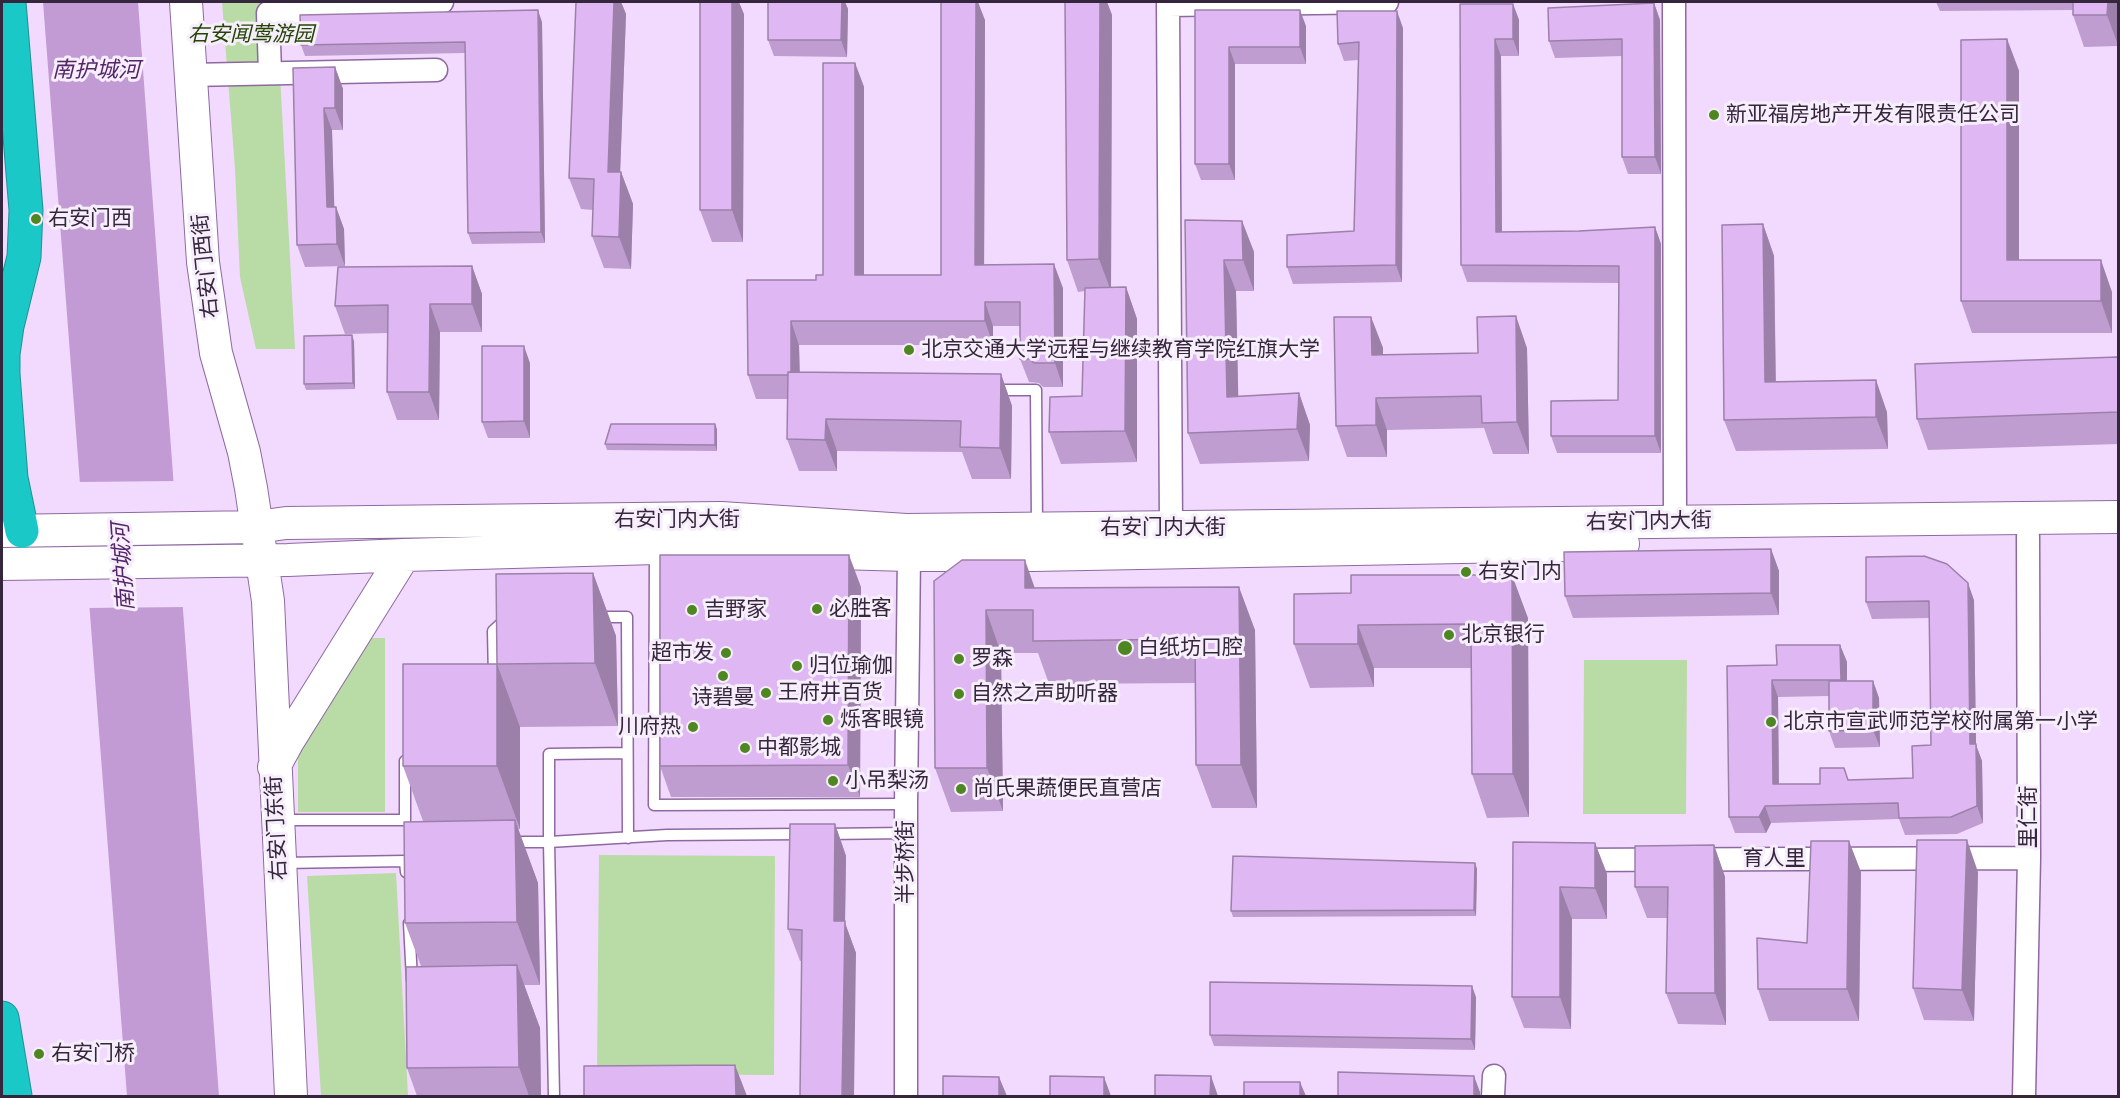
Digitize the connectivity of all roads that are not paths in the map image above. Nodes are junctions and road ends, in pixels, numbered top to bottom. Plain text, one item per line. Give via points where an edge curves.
1 (9, 2) edge
2 (186, 2) edge
3 (442, 2) edge
4 (1387, 2) edge
5 (1674, 2) edge
6 (1168, 3) edge
7 (436, 70) dead end
8 (270, 72) junction
9 (190, 75) junction
10 (13, 258) edge
11 (979, 390) edge
12 (3, 400) edge
13 (2118, 517) edge
14 (1675, 522) junction
15 (257, 527) junction
16 (1037, 528) junction
17 (1171, 528) junction
18 (12, 531) edge
19 (2118, 536) edge
20 (2028, 537) junction
21 (656, 548) junction
22 (404, 555) junction
23 (909, 555) junction
24 (262, 560) junction
25 (215, 561) junction
26 (2, 564) edge
27 (520, 616) edge
28 (579, 616) edge
29 (494, 687) edge
30 (405, 751) edge
31 (627, 753) junction
32 (274, 767) junction
33 (906, 804) junction
34 (277, 820) junction
35 (906, 833) junction
36 (628, 838) junction
37 (494, 841) edge
38 (549, 842) junction
39 (2029, 858) junction
40 (1555, 860) edge
41 (279, 863) junction
42 (407, 885) edge
43 (408, 908) edge
44 (412, 990) edge
45 (2, 1018) edge
46 (15, 1096) edge
47 (283, 1096) edge
48 (291, 1096) edge
49 (554, 1096) edge
50 (906, 1096) edge
51 (2024, 1096) edge

1 - 10 highway via 26,210
2 - 9 main road, 右安门西街
3 - 8 street via 414,7 268,13
4 - 6 street
5 - 14 street
6 - 17 street
7 - 8 street
8 - 9 street
9 - 15 main road, 右安门西街 via 203,262 216,353 244,452
10 - 12 highway via 3,354
11 - 16 lane via 1036,390
12 - 18 highway
13 - 14 main road, 右安门内大街
14 - 17 main road, 右安门内大街
15 - 16 main road, 右安门内大街 via 286,523 722,518 906,530
15 - 18 main road, 右安门内大街
15 - 24 main road, 右安门西街
16 - 17 main road, 右安门内大街
19 - 20 main road, 右安门内大街
20 - 23 main road, 右安门内大街
20 - 39 street, 里仁街
21 - 22 main road, 右安门内大街
21 - 23 main road, 右安门内大街
21 - 33 lane via 654,806
22 - 24 main road, 右安门内大街
22 - 32 main road
23 - 33 street, 半步桥街
24 - 25 main road, 右安门内大街
24 - 32 main road, 右安门东街 via 268,601
25 - 26 main road, 右安门内大街
25 - 47 main road via 231,565 241,573 247,586
27 - 29 lane via 504,620 493,631
28 - 31 lane via 627,617
30 - 34 lane via 405,825
31 - 36 lane
31 - 38 lane via 549,754
32 - 34 main road, 右安门东街
33 - 35 street, 半步桥街
34 - 41 main road, 右安门东街
35 - 36 lane
35 - 50 street, 半步桥街
36 - 38 lane
37 - 38 lane
38 - 49 lane
39 - 40 street, 育人里
39 - 51 street, 里仁街
41 - 42 lane via 405,856
41 - 48 main road, 右安门东街
43 - 44 lane
45 - 46 highway

